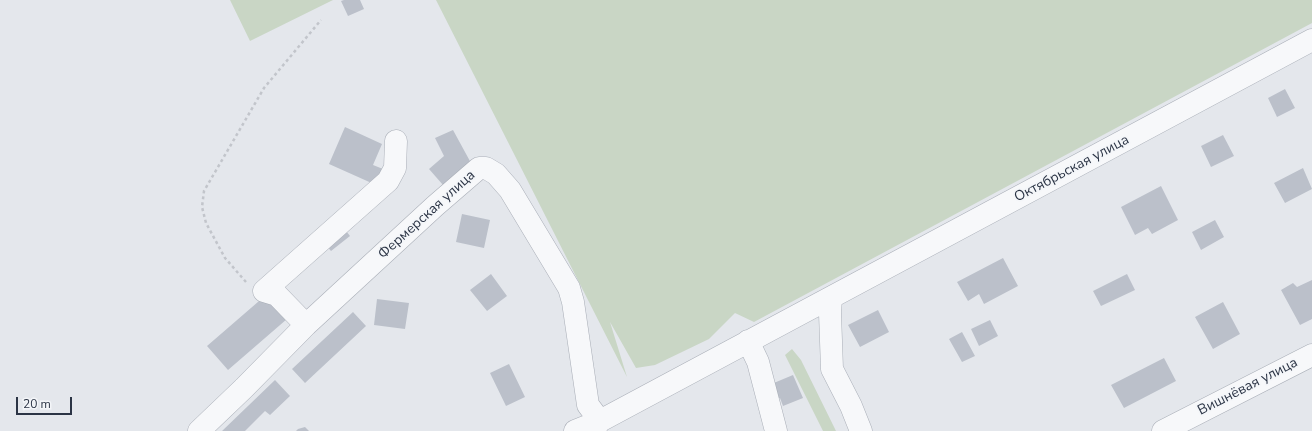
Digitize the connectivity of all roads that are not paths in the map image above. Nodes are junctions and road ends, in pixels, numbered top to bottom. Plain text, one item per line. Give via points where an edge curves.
1 (1312, 40) edge
2 (396, 141) dead end
3 (831, 298) junction
4 (306, 324) junction
5 (748, 341) junction
6 (1312, 355) edge
7 (596, 426) edge
8 (198, 431) edge
9 (575, 431) edge
10 (776, 431) edge
11 (861, 431) edge
12 (1163, 431) edge

1 - 3 street, Октябрьская улица
2 - 4 street via 395,168 388,181 264,291 277,295
3 - 5 street, Октябрьская улица
3 - 11 street via 832,369
4 - 7 street, Фермерская улица via 478,168 486,168 496,174 510,190 569,288 588,405
4 - 8 street, Фермерская улица
5 - 7 street, Октябрьская улица
5 - 10 street via 758,362
6 - 12 street, Вишнёвая улица
7 - 9 street, Октябрьская улица

